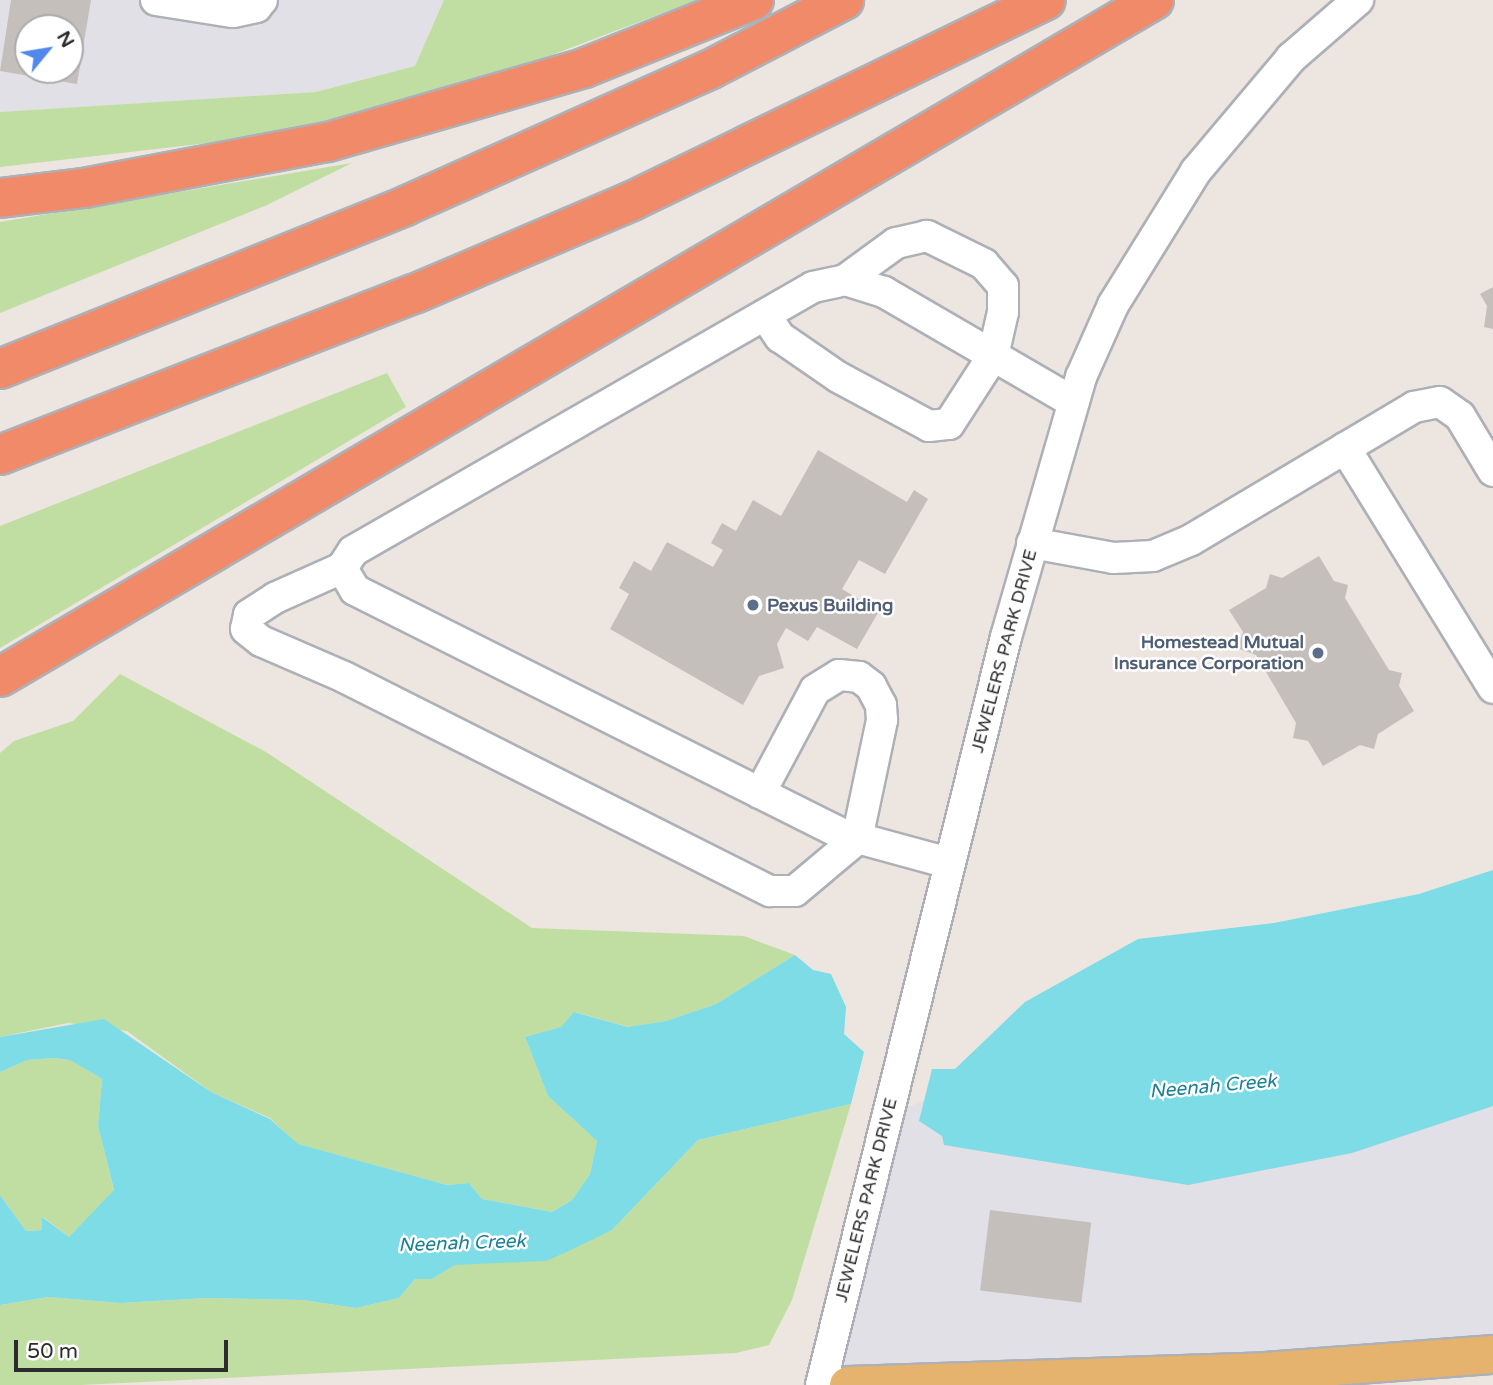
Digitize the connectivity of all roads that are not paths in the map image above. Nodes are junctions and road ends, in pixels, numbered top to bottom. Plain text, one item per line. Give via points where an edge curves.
1 (156, 0) edge
2 (262, 0) edge
3 (754, 0) edge
4 (844, 0) edge
5 (1046, 0) edge
6 (1154, 0) edge
7 (1357, 0) edge
8 (0, 198) edge
9 (845, 280) junction
10 (765, 315) junction
11 (993, 356) junction
12 (0, 369) edge
13 (1073, 402) junction
14 (1345, 448) junction
15 (0, 455) edge
16 (1493, 471) edge
17 (1032, 543) junction
18 (342, 568) junction
19 (80, 631) junction
20 (0, 677) edge
21 (0, 687) edge
22 (1493, 688) edge
23 (760, 793) junction
24 (857, 839) junction
25 (949, 863) junction
26 (1493, 1354) edge
27 (821, 1385) edge
28 (848, 1385) edge

1 - 2 street via 233,12 256,7
3 - 8 highway via 584,68 328,142 83,188
4 - 12 highway via 711,69 405,206
5 - 15 highway via 632,201 414,294
6 - 19 highway
7 - 13 street, JEWELERS PARK DRIVE via 1291,58 1196,171 1113,305
9 - 10 street via 813,288
9 - 11 street via 884,292
9 - 11 street via 896,243 927,236 984,264 1003,286 1003,312
10 - 11 street via 780,337 828,370 929,426 949,424
10 - 18 street via 353,551
11 - 13 street
13 - 17 street, JEWELERS PARK DRIVE
14 - 16 street via 1414,407 1440,402 1460,415
14 - 17 street via 1191,540 1153,556 1114,558
14 - 22 street
17 - 25 street, JEWELERS PARK DRIVE
18 - 23 street via 355,590
18 - 24 street via 248,615 246,629 261,642 344,677 770,891 795,891
19 - 20 highway
19 - 21 highway
23 - 24 street
23 - 24 street via 815,690 839,675 859,677 877,694 881,720
24 - 25 street
25 - 27 street, JEWELERS PARK DRIVE
26 - 28 main road via 1265,1371

